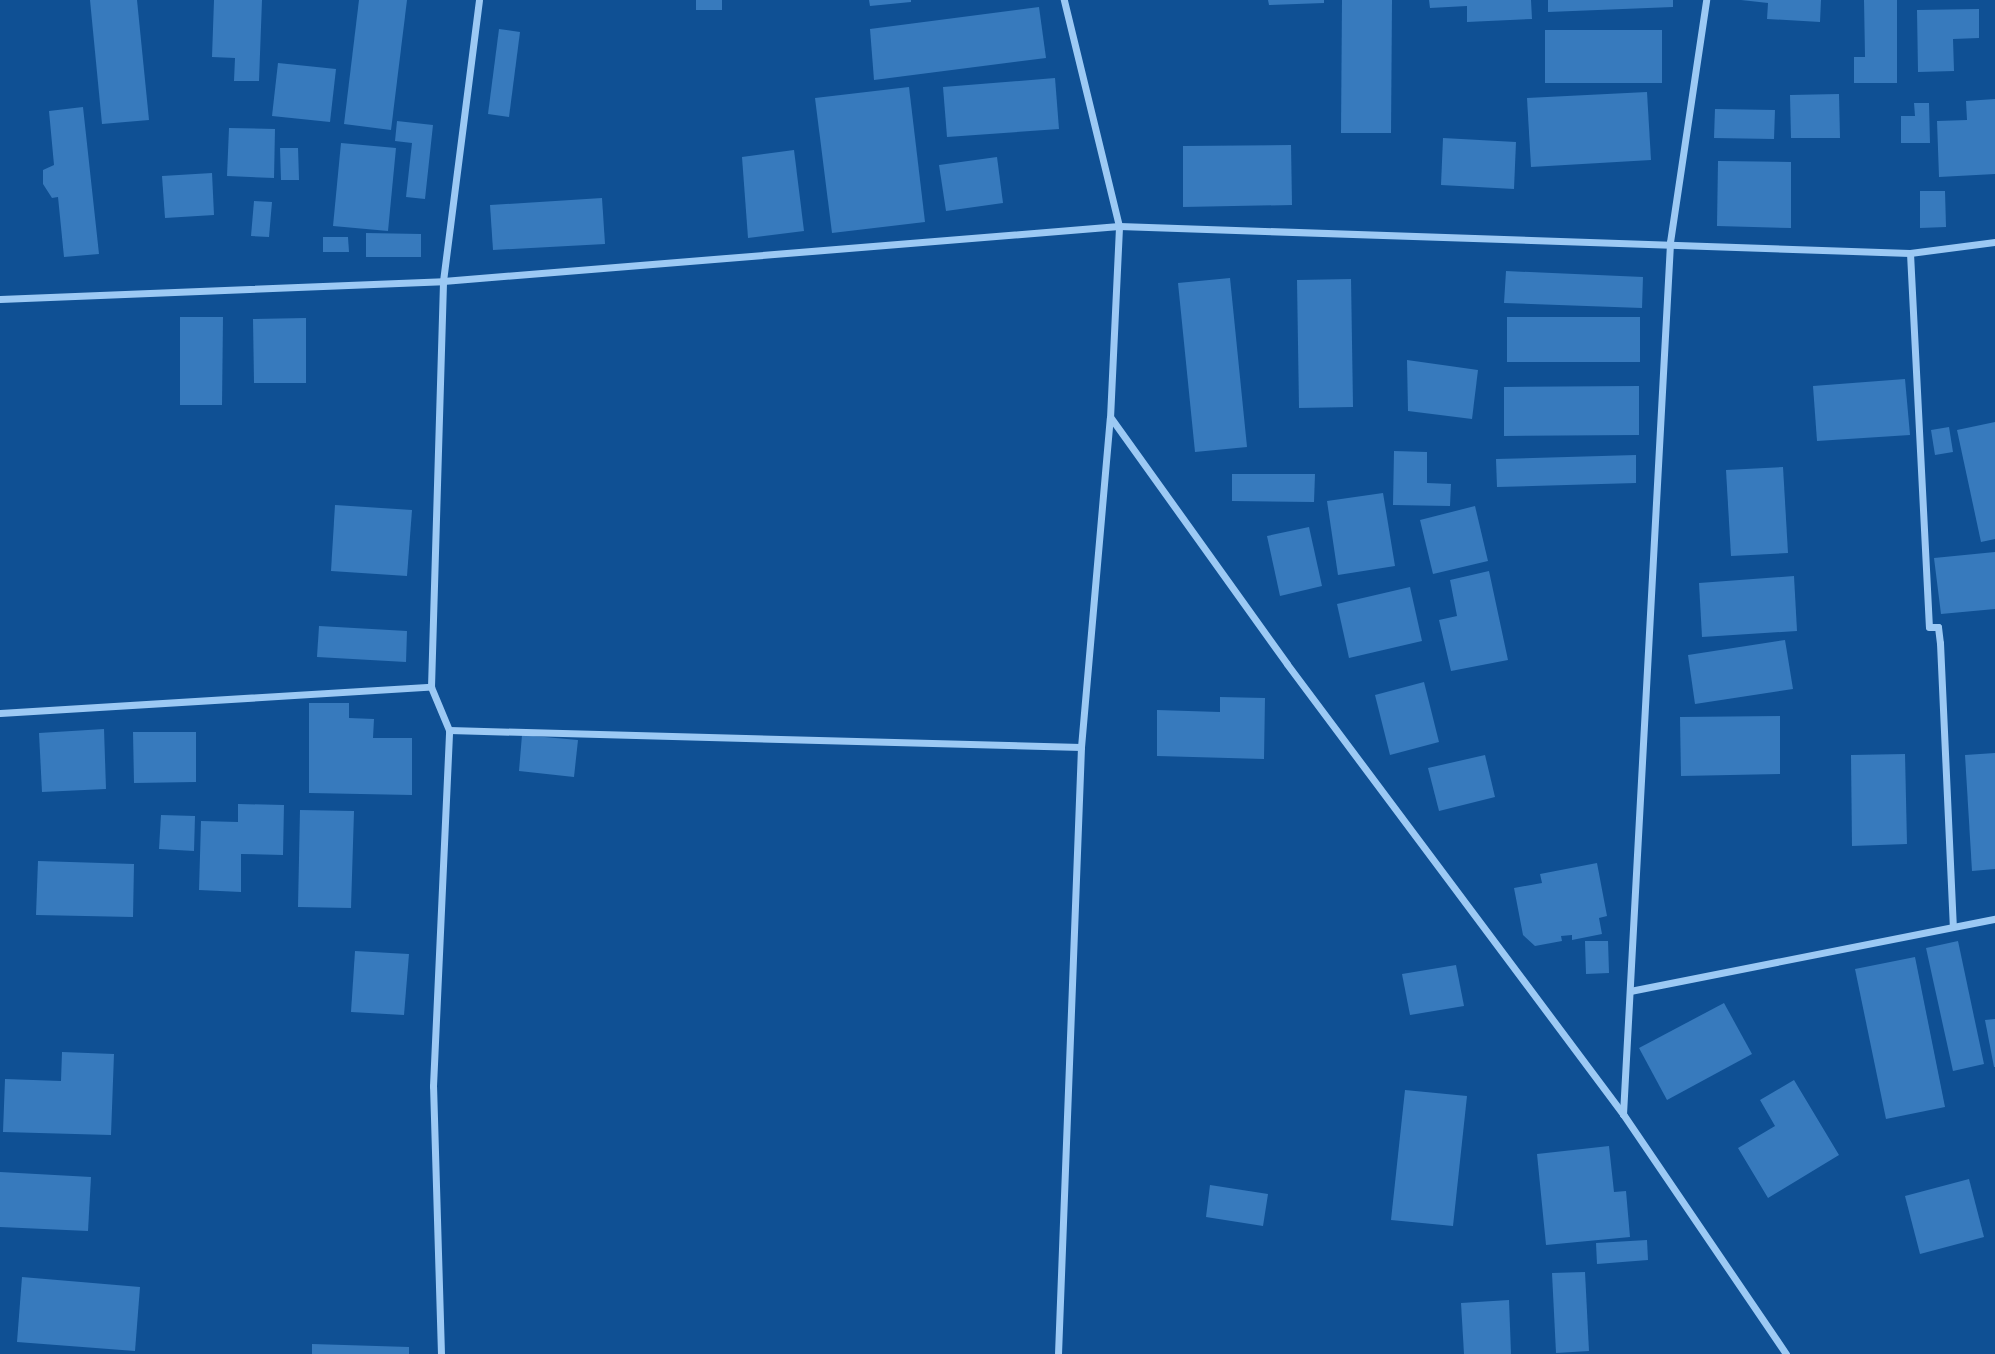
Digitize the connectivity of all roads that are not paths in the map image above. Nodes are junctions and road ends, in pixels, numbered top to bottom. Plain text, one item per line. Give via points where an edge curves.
1 (479, 0) edge
2 (1064, 0) edge
3 (1706, 0) edge
4 (1119, 226) junction
5 (1670, 242) junction
6 (1995, 242) edge
7 (1910, 253) junction
8 (443, 281) junction
9 (0, 299) edge
10 (1111, 418) junction
11 (431, 687) junction
12 (0, 713) edge
13 (449, 730) junction
14 (1082, 747) junction
15 (1995, 919) edge
16 (1953, 927) junction
17 (1630, 991) junction
18 (1623, 1114) junction
19 (442, 1354) edge
20 (1058, 1354) edge
21 (1786, 1354) edge

1 - 8 street
2 - 4 street
3 - 5 street
4 - 5 street
4 - 8 street
4 - 10 street
5 - 7 street
5 - 17 street
6 - 7 street
7 - 16 street via 1929,627 1938,627 1940,643
8 - 9 street
8 - 11 street
10 - 14 street
10 - 18 street via 1287,664
11 - 12 street
11 - 13 street
13 - 14 street
13 - 19 street via 433,1086
14 - 20 street
15 - 16 street
16 - 17 street
17 - 18 street
18 - 21 street

